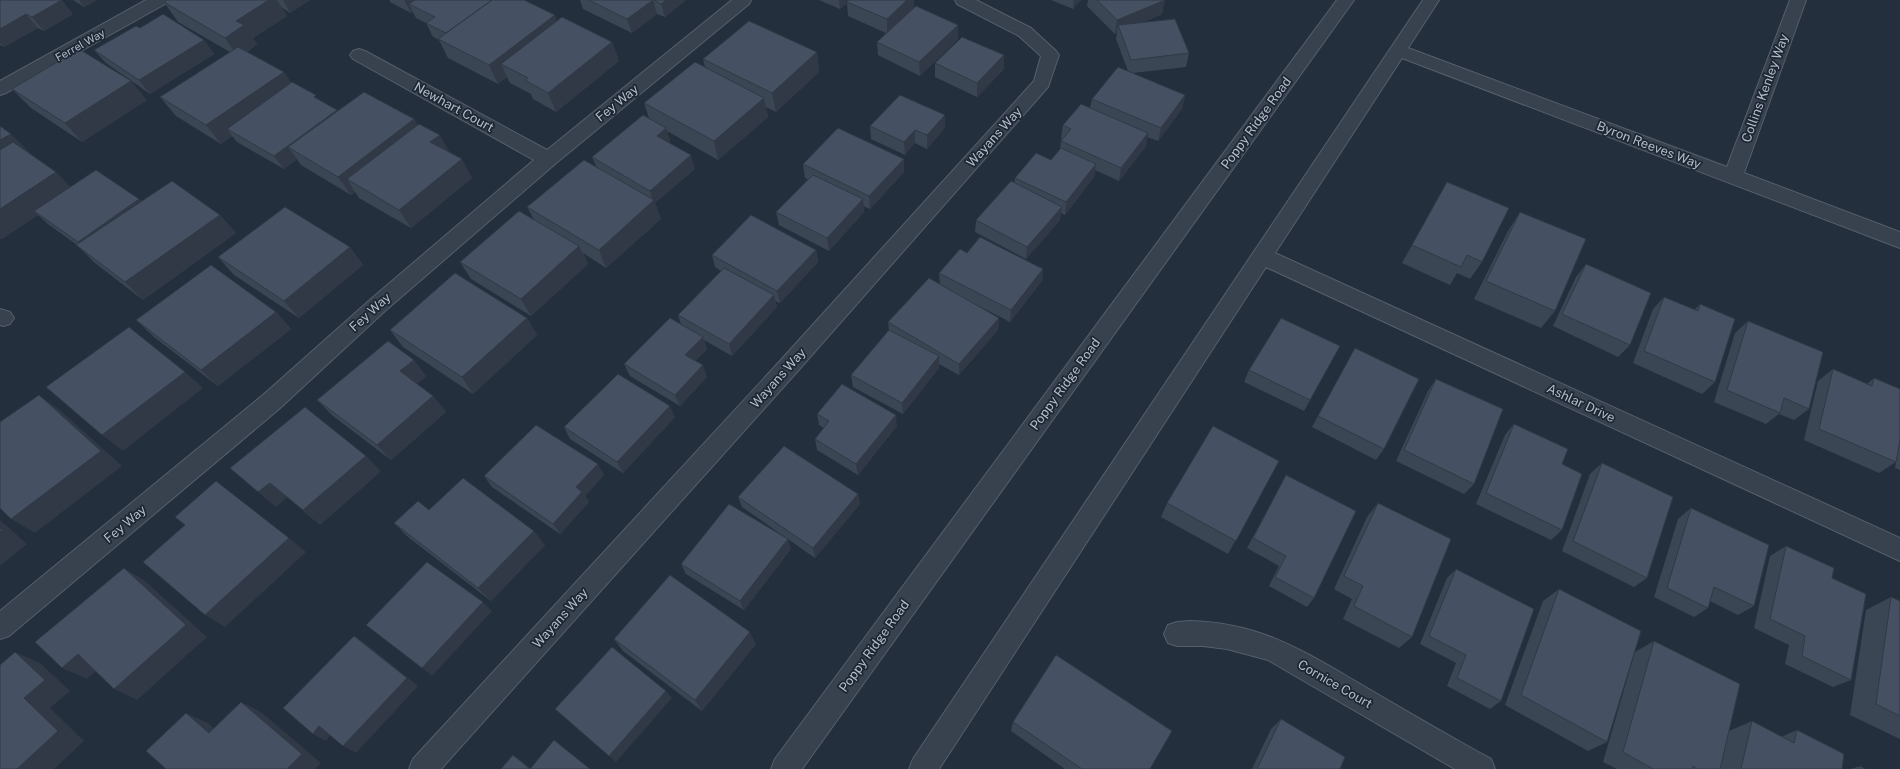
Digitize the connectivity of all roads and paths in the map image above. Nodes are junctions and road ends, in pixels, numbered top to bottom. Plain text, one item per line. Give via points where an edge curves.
1 (159, 0) edge
2 (742, 0) edge
3 (963, 0) edge
4 (1346, 0) edge
5 (1431, 0) edge
6 (1798, 0) edge
7 (1398, 50) junction
8 (359, 55) dead end
9 (0, 89) edge
10 (548, 159) junction
11 (1733, 177) junction
12 (1900, 240) edge
13 (1262, 256) junction
14 (1900, 550) edge
15 (0, 627) edge
16 (1177, 634) dead end
17 (423, 769) edge
18 (785, 769) edge
19 (924, 769) edge
20 (1480, 769) edge

1 - 9 street, Ferrel Way
2 - 10 street, Fey Way
3 - 17 street, Wayans Way via 1025,32 1050,55 1042,83
4 - 18 street, Poppy Ridge Road
5 - 7 street
6 - 11 street, Collins Kenley Way
7 - 11 street, Byron Reeves Way
7 - 13 street
8 - 10 street, Newhart Court
10 - 15 street, Fey Way via 378,305 271,402
11 - 12 street, Byron Reeves Way
13 - 14 street, Ashlar Drive
13 - 19 street
16 - 20 street, Cornice Court via 1230,636 1275,650

